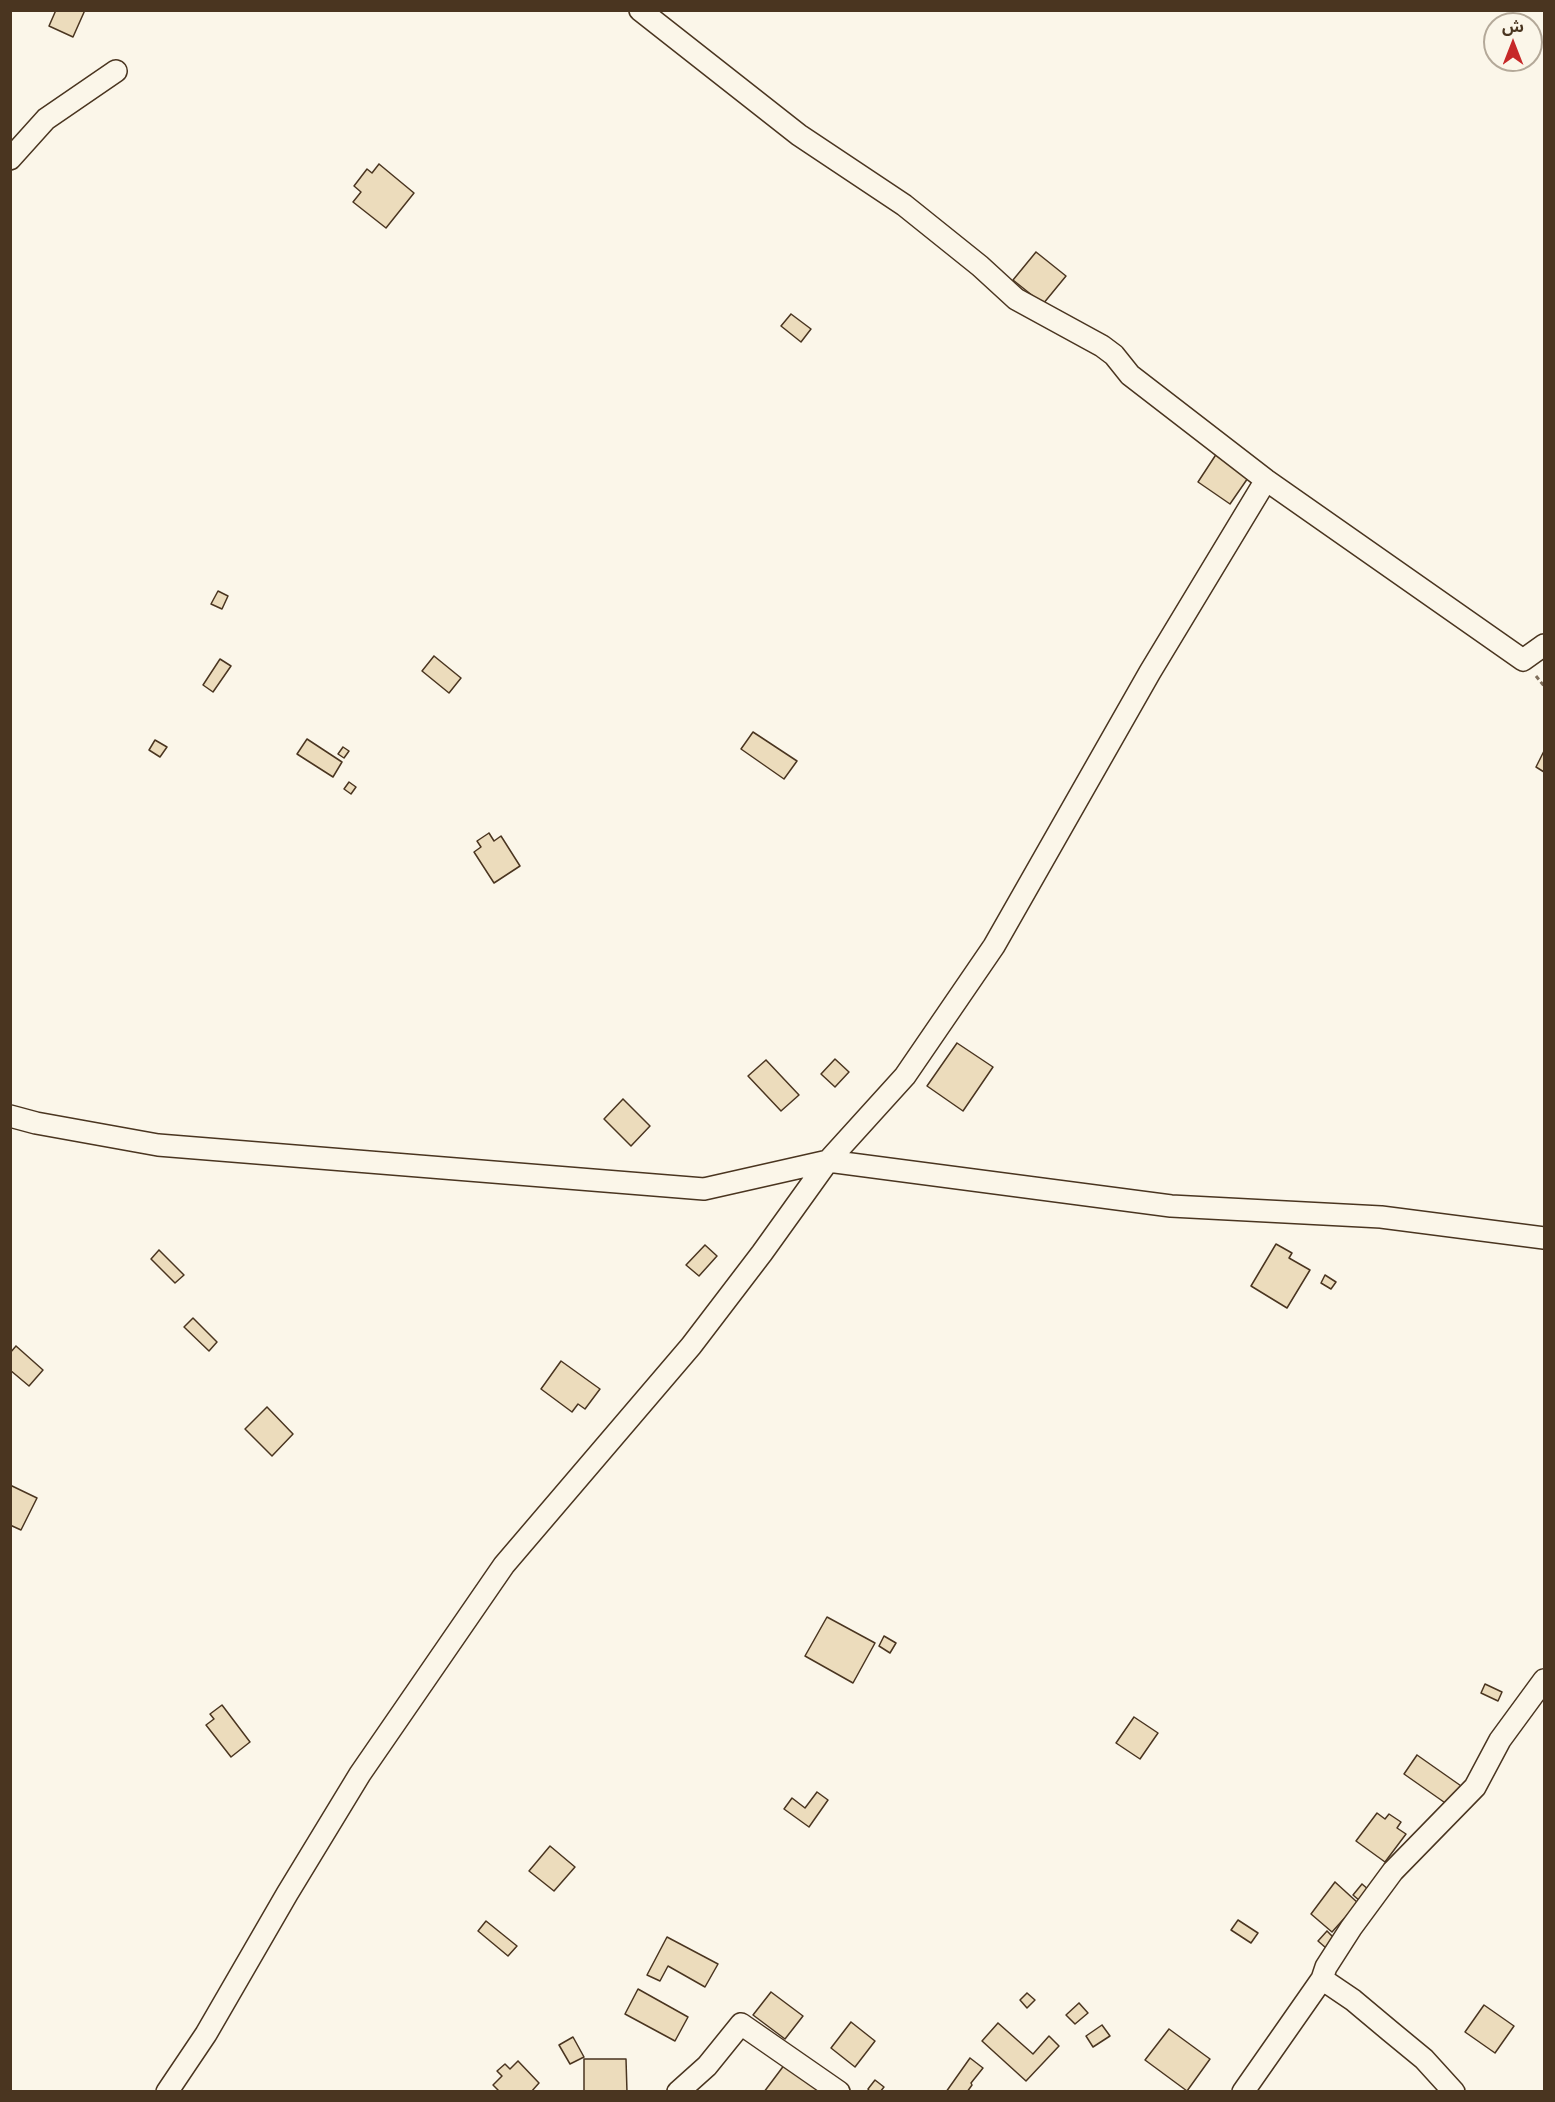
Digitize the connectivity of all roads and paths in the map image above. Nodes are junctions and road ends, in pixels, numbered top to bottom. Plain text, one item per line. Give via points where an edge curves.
1 (640, 10) edge
2 (116, 71) dead end
3 (10, 159) edge
4 (1266, 480) junction
5 (1545, 645) edge
6 (10, 1116) edge
7 (828, 1161) junction
8 (1545, 1238) edge
9 (1545, 1680) edge
10 (1322, 1979) junction
11 (166, 2091) edge
12 (678, 2091) edge
13 (840, 2091) edge
14 (1243, 2091) edge
15 (1454, 2091) edge

1 - 4 street via 799,135 904,205 1017,299 1114,355 1130,375
2 - 3 street via 46,119
4 - 5 street via 1523,660
4 - 7 street via 1150,672 994,946 905,1076
6 - 7 street via 158,1145 704,1190
7 - 8 street via 1171,1206 1381,1218
7 - 11 street via 691,1346 504,1564 360,1774 206,2034
9 - 10 street via 1500,1740 1475,1787 1393,1871 1350,1928
10 - 14 street
10 - 15 street via 1424,2059
12 - 13 street via 707,2066 741,2024

